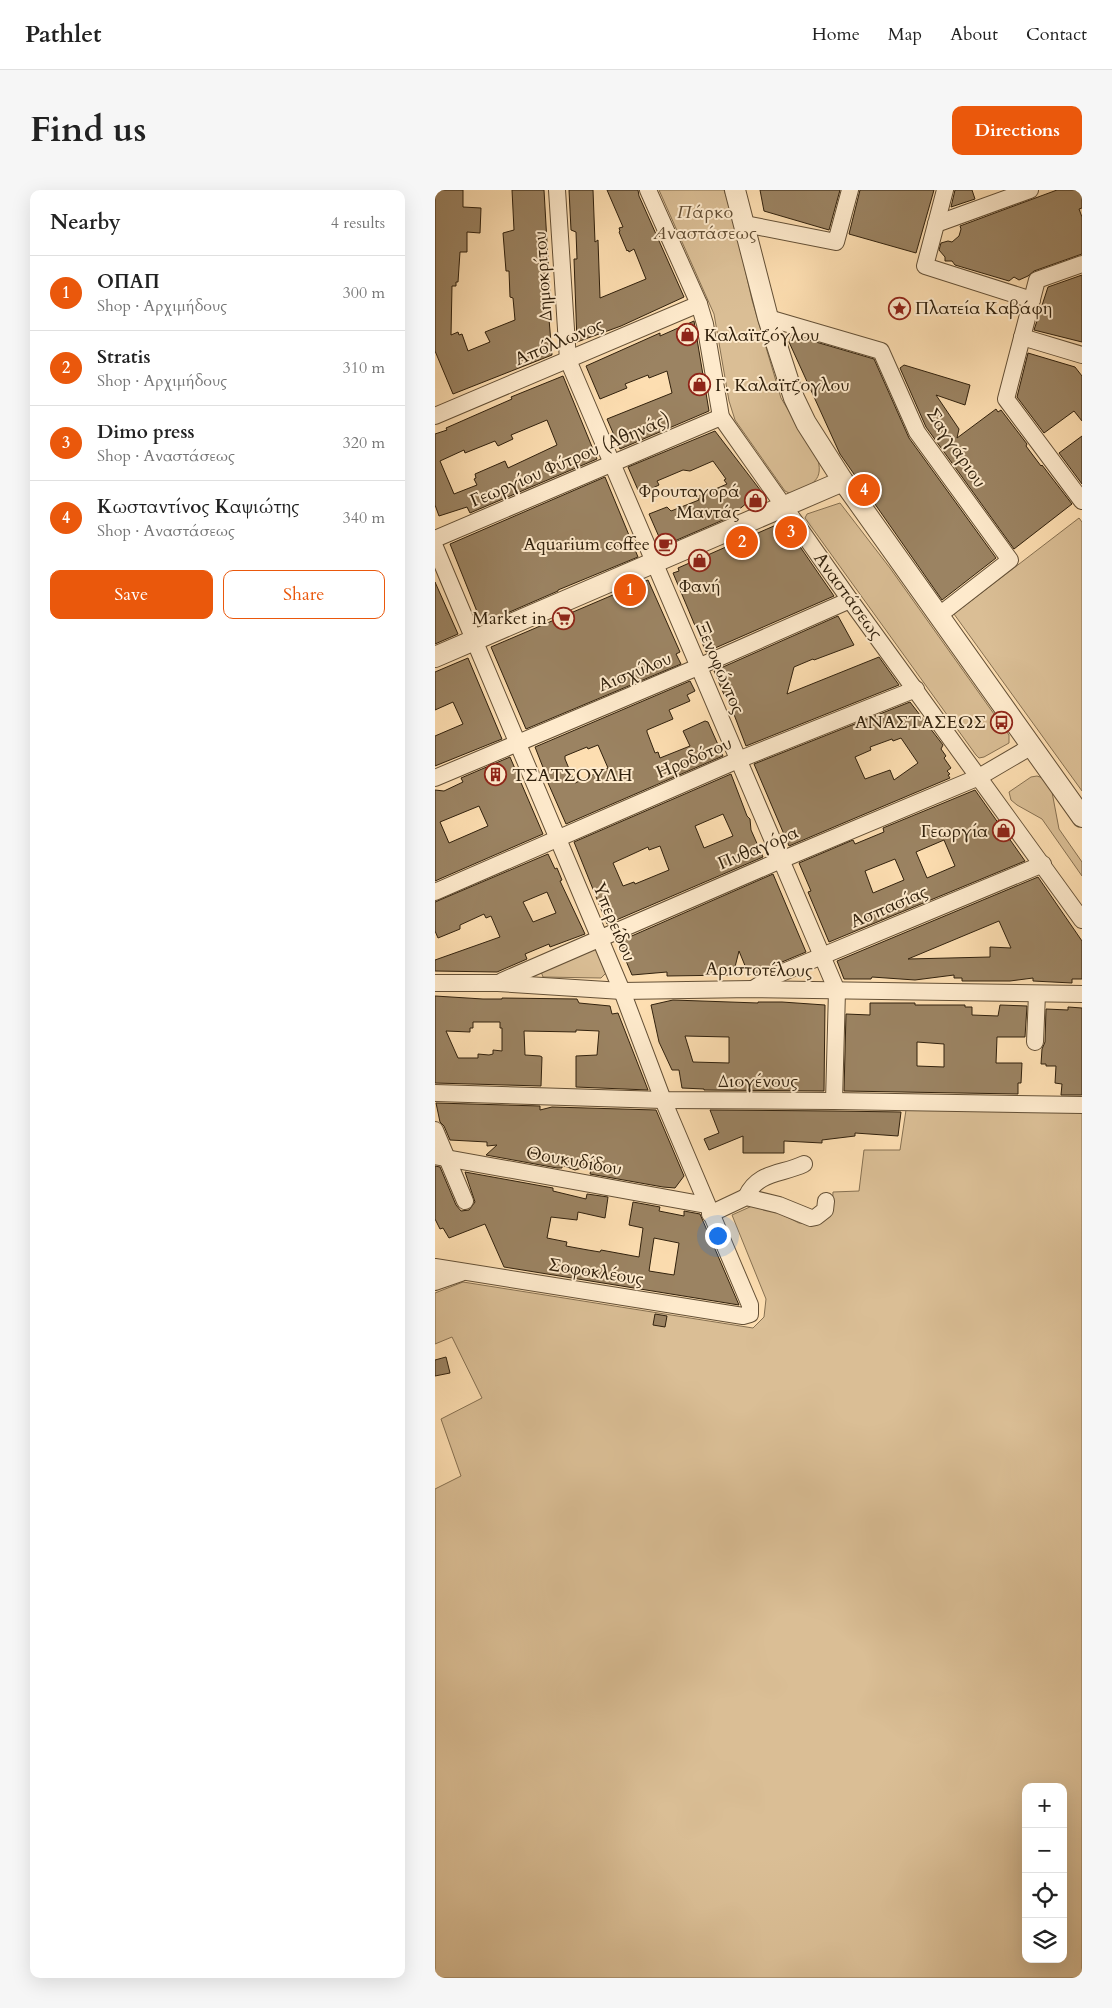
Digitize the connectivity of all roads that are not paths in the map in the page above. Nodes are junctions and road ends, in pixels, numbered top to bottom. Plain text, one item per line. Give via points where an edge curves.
1 (557, 190) edge
2 (648, 190) edge
3 (735, 190) edge
4 (850, 190) edge
5 (945, 190) edge
6 (1030, 190) edge
7 (745, 224) junction
8 (936, 224) junction
9 (1082, 264) edge
10 (1032, 300) junction
11 (699, 304) junction
12 (768, 318) junction
13 (1022, 337) junction
14 (1082, 355) edge
15 (568, 360) junction
16 (436, 412) edge
17 (721, 417) junction
18 (612, 464) junction
19 (843, 481) junction
20 (1082, 501) edge
21 (783, 508) junction
22 (435, 539) edge
23 (435, 548) edge
24 (654, 563) junction
25 (850, 600) junction
26 (938, 616) junction
27 (473, 640) junction
28 (435, 657) edge
29 (698, 667) junction
30 (916, 689) junction
31 (516, 743) junction
32 (1032, 746) junction
33 (738, 760) junction
34 (979, 777) junction
35 (435, 778) edge
36 (1082, 817) edge
37 (558, 839) junction
38 (781, 860) junction
39 (1043, 864) junction
40 (435, 892) edge
41 (1082, 920) edge
42 (599, 939) junction
43 (822, 957) junction
44 (435, 983) edge
45 (497, 983) junction
46 (753, 989) junction
47 (622, 990) junction
48 (837, 991) junction
49 (1037, 994) junction
50 (1082, 994) edge
51 (1035, 1042) dead end
52 (435, 1093) edge
53 (663, 1100) junction
54 (834, 1101) junction
55 (1082, 1105) edge
56 (435, 1130) edge
57 (441, 1157) edge
58 (804, 1164) dead end
59 (746, 1197) junction
60 (465, 1201) dead end
61 (826, 1201) dead end
62 (708, 1210) junction
63 (435, 1267) edge
64 (463, 1273) junction
65 (435, 1282) edge
66 (750, 1314) joint

1 - 15 street, Δημοκρίτου
2 - 11 street, Αναστάσεως
3 - 7 street
4 - 7 street via 836,242
5 - 8 street
6 - 8 street
7 - 12 street
8 - 10 street via 925,266
9 - 10 street via 1037,280
10 - 13 street
11 - 15 street, Απόλλωνος
11 - 17 street, Αναστάσεως
12 - 19 street via 794,398
12 - 26 street, Σαγγάριου via 881,351 917,432 1010,560
13 - 14 street
13 - 20 street via 1007,399
15 - 16 street, Απόλλωνος
15 - 18 street, Ξενοφώντος
17 - 18 street, Γεωργίου Φύτρου (Αθηνάς)
17 - 21 street, Αναστάσεως
18 - 22 street, Γεωργίου Φύτρου (Αθηνάς)
18 - 24 street, Ξενοφώντος
19 - 21 street
19 - 26 street
21 - 24 street
21 - 25 street, Αναστάσεως
23 - 27 street, Υπερείδου
24 - 27 street
24 - 29 street, Ξενοφώντος
25 - 29 street, Αισχύλου
25 - 30 street, Αναστάσεως
26 - 32 street
27 - 28 street
27 - 31 street, Υπερείδου
29 - 31 street, Αισχύλου
29 - 33 street, Ξενοφώντος
30 - 33 street, Ηροδότου
30 - 34 street, Αναστάσεως
31 - 35 street, Αισχύλου
31 - 37 street, Υπερείδου
32 - 34 street, Πυθαγόρα
32 - 36 street
33 - 37 street, Ηροδότου
33 - 38 street, Ξενοφώντος
34 - 38 street, Πυθαγόρα
34 - 39 street, Αναστάσεως
37 - 40 street, Ηροδότου
37 - 42 street, Υπερείδου
38 - 42 street, Πυθαγόρα
38 - 43 street, Ξενοφώντος
39 - 41 street, Αναστάσεως
39 - 43 street, Ασπασίας
42 - 45 street, Πυθαγόρα
42 - 47 street, Υπερείδου
43 - 46 street, Ασπασίας via 774,976
43 - 48 street, Ξενοφώντος
44 - 45 street, Αριστοτέλους
45 - 47 street, Αριστοτέλους
46 - 47 street, Αριστοτέλους
46 - 48 street, Αριστοτέλους
47 - 53 street, Υπερείδου
48 - 49 street, Αριστοτέλους
48 - 54 street
49 - 50 street, Αριστοτέλους
49 - 51 street
52 - 53 street, Διογένους
53 - 54 street, Διογένους
53 - 62 street, Υπερείδου
54 - 55 street, Διογένους
56 - 57 street
57 - 60 street
57 - 62 street, Θουκυδίδου
58 - 59 street via 759,1179
59 - 61 street via 779,1205 811,1218 825,1210
59 - 62 street
62 - 66 street, Υπερείδου via 750,1305
63 - 64 street, Σοφοκλέους
64 - 65 street
64 - 66 street, Σοφοκλέους via 743,1316

